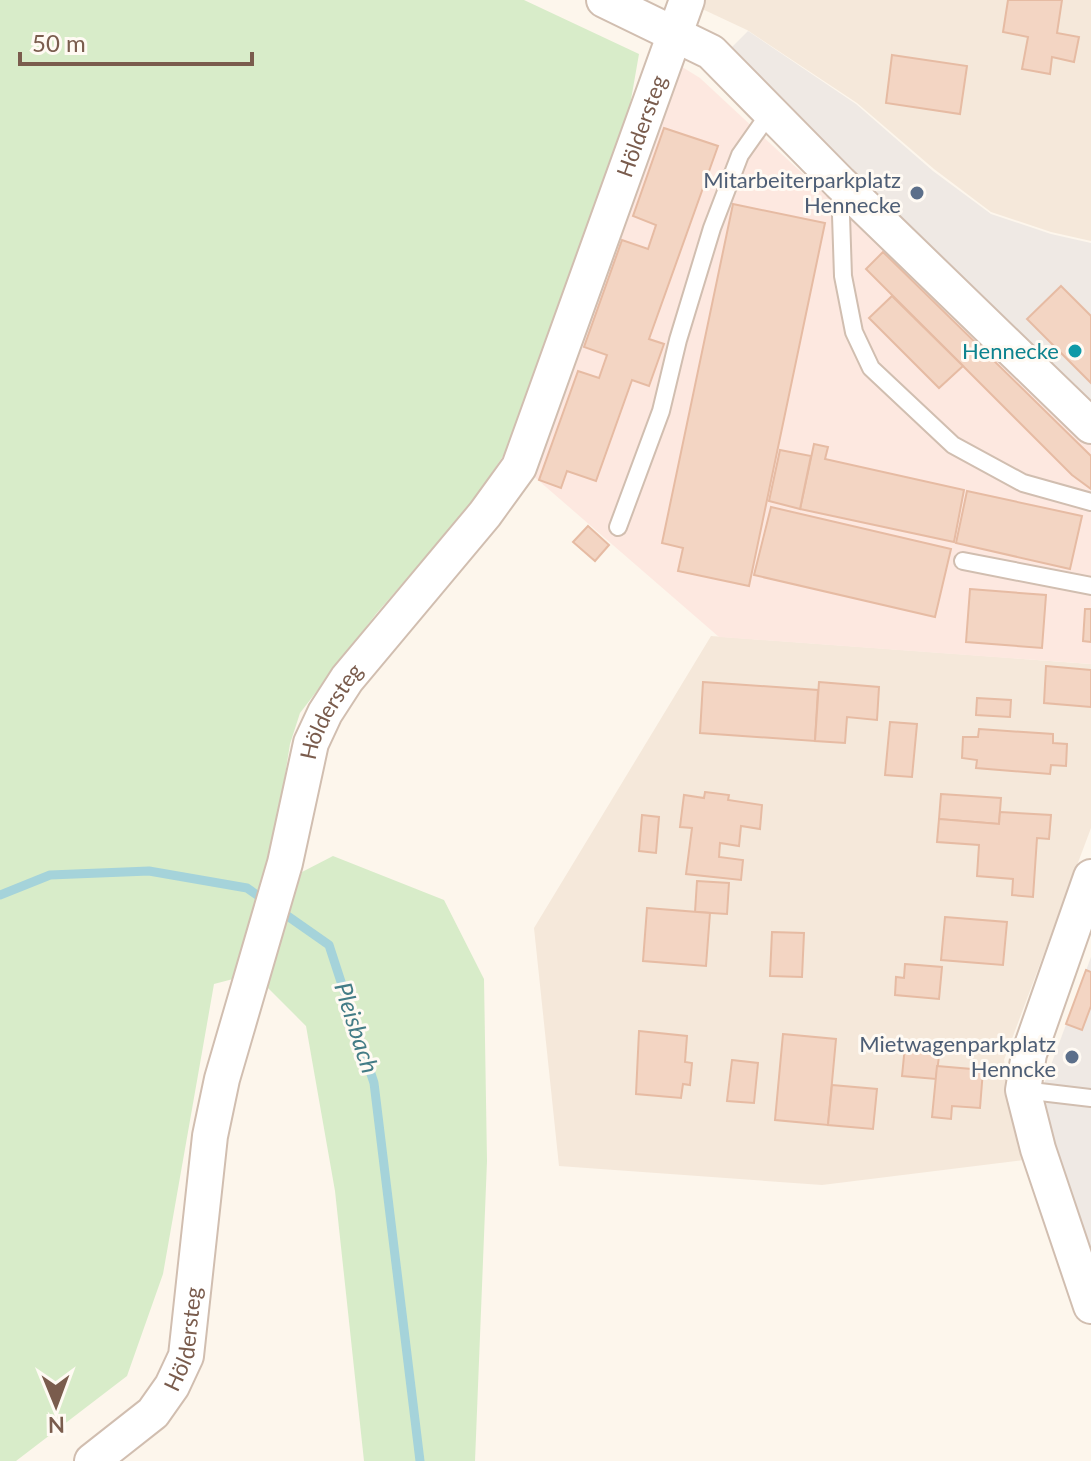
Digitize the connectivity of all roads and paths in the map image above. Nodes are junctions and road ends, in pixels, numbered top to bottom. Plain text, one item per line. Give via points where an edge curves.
1 (604, 0) edge
2 (687, 0) edge
3 (675, 34) junction
4 (771, 111) junction
5 (840, 183) junction
6 (1091, 426) edge
7 (1091, 502) edge
8 (618, 527) dead end
9 (963, 561) dead end
10 (1091, 586) edge
11 (1091, 877) edge
12 (1082, 931) edge
13 (1023, 1090) junction
14 (1091, 1098) edge
15 (1091, 1306) edge
16 (92, 1461) edge

1 - 3 street
2 - 3 street, Höldersteg
3 - 4 street via 711,52
3 - 16 street, Höldersteg via 519,467 347,679 311,743 285,863 210,1136 186,1356 153,1413
4 - 5 street
4 - 8 lane via 740,155 712,228 661,411
5 - 6 street
5 - 7 lane via 843,276 854,332 871,368 953,445 1023,483
9 - 10 lane
11 - 12 street
12 - 13 street via 1029,1054
13 - 14 lane
13 - 15 street

